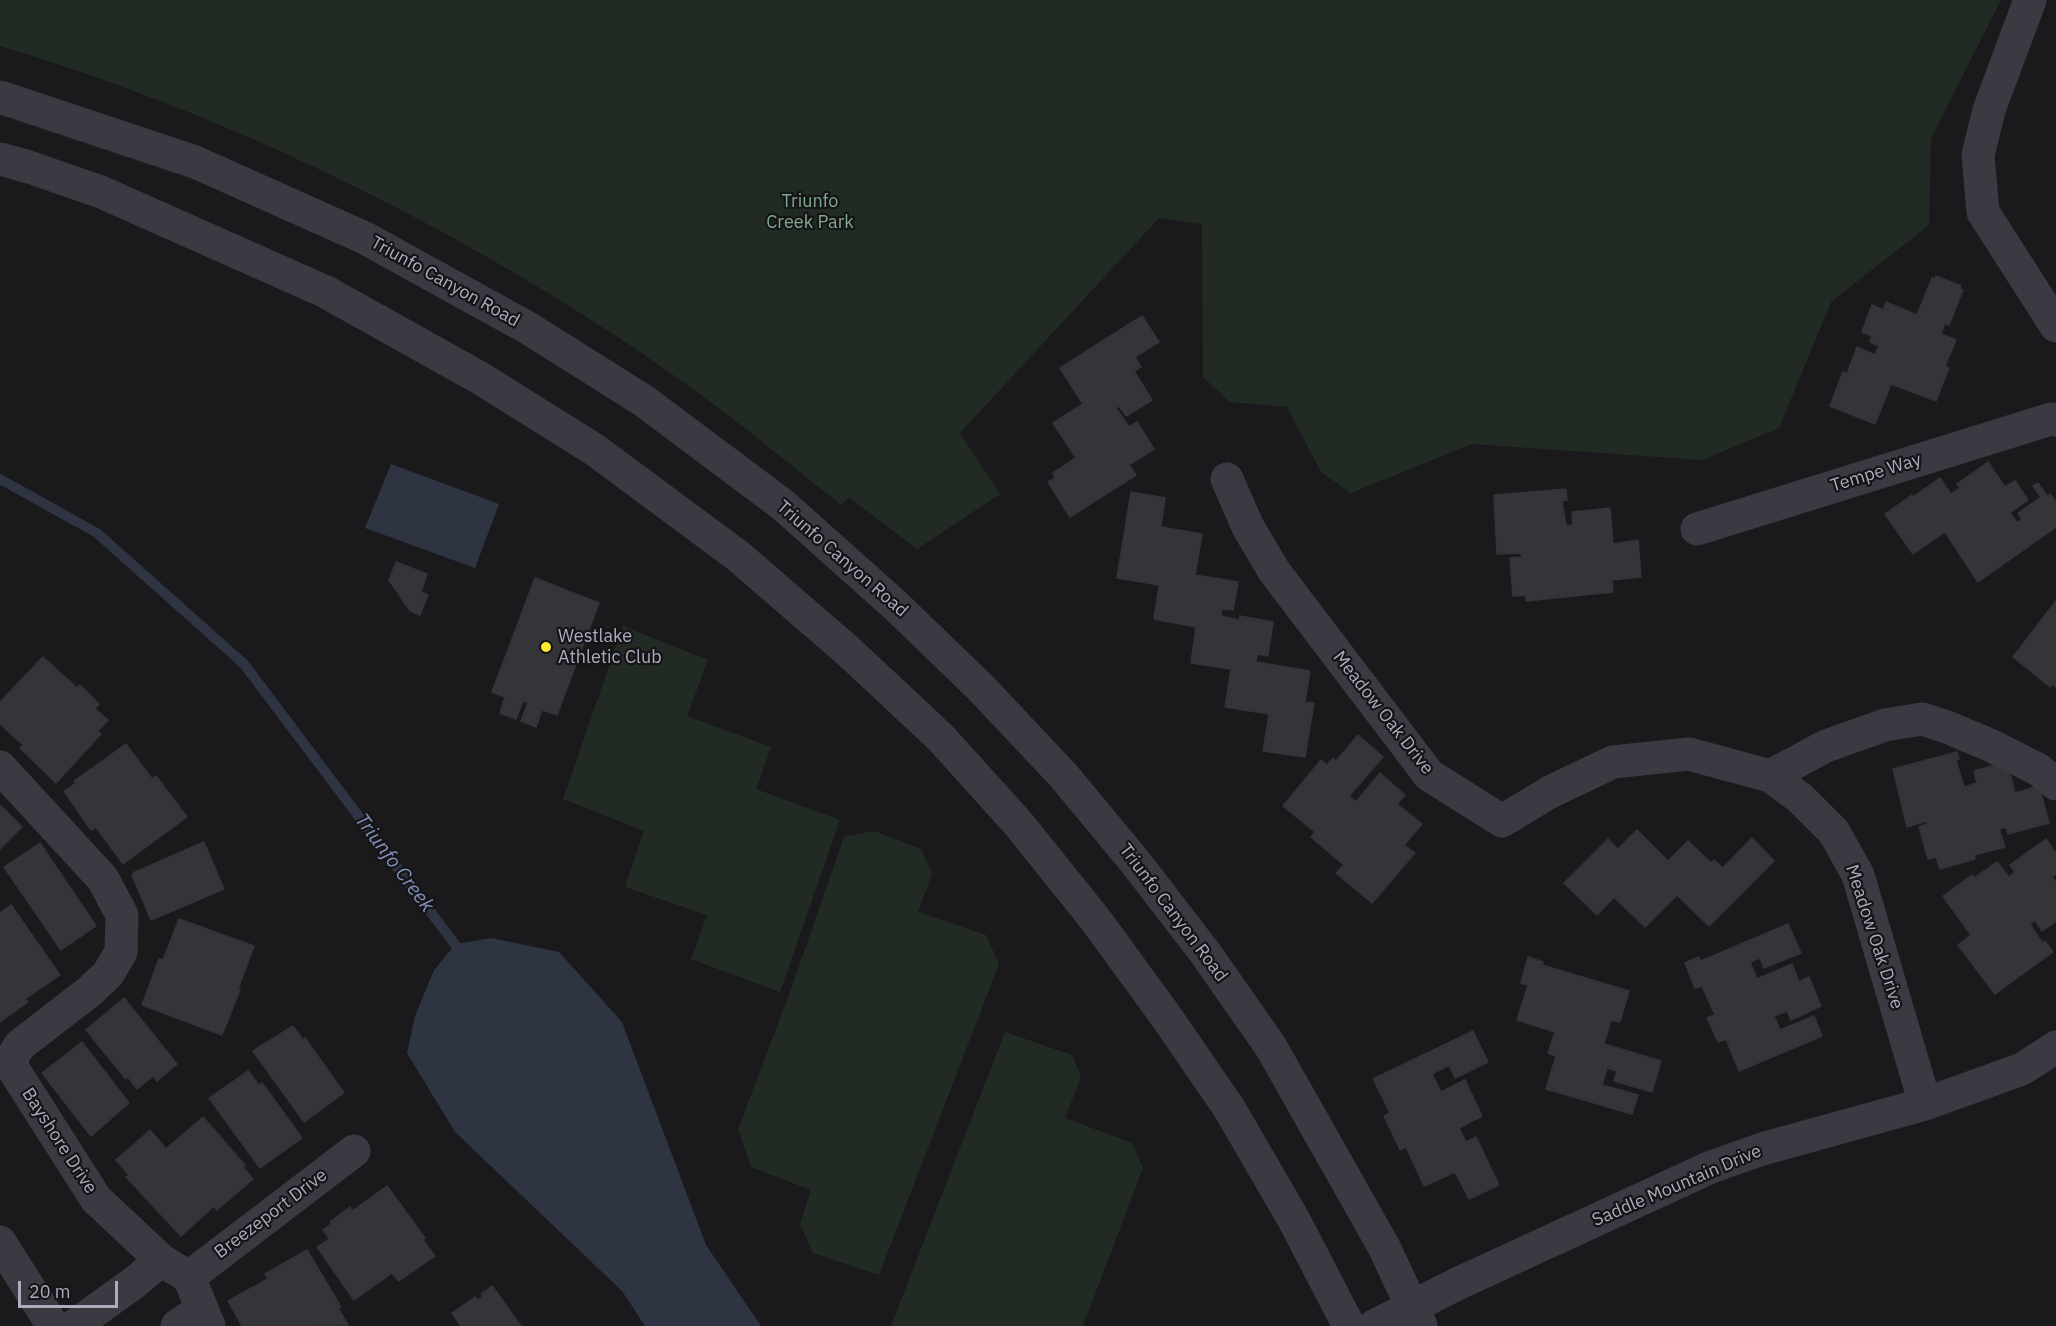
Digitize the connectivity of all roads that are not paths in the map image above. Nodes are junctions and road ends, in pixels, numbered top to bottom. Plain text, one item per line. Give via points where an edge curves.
1 (2030, 0) edge
2 (0, 98) edge
3 (0, 159) edge
4 (2056, 326) edge
5 (2056, 420) edge
6 (1227, 479) dead end
7 (1697, 529) dead end
8 (0, 767) edge
9 (1770, 776) junction
10 (2056, 784) edge
11 (2056, 1047) edge
12 (1925, 1104) junction
13 (354, 1151) dead end
14 (0, 1242) edge
15 (161, 1260) junction
16 (189, 1277) junction
17 (1417, 1316) edge
18 (196, 1320) edge
19 (53, 1326) edge
20 (74, 1326) edge
21 (1349, 1326) edge
22 (1374, 1326) edge

1 - 4 street via 1989,110 1978,155 1983,212
2 - 17 street, Triunfo Canyon Road via 195,162 365,238 528,328 644,401 783,506 895,604 981,688 1063,776 1136,863 1271,1047 1384,1247
3 - 21 street via 101,192 326,292 480,378 604,457 738,556 848,651 940,737 1017,822 1095,919 1229,1108
5 - 7 street, Tempe Way
6 - 9 street, Meadow Oak Drive via 1274,571 1429,775 1502,821 1550,792 1613,762 1689,754
8 - 15 street, Bayshore Drive via 103,879 122,915 121,952 108,974 20,1045 12,1067 96,1199
9 - 10 street via 1854,736 1885,725 1922,719 1992,746 2039,770
9 - 12 street, Meadow Oak Drive via 1800,798 1834,832 1858,875
11 - 12 street, Saddle Mountain Drive via 2022,1070
12 - 17 street, Saddle Mountain Drive via 1711,1167 1608,1214
13 - 16 street, Breezeport Drive
14 - 19 street
15 - 16 street, Bayshore Drive
15 - 20 street
16 - 18 street
17 - 22 street, Saddle Mountain Drive

